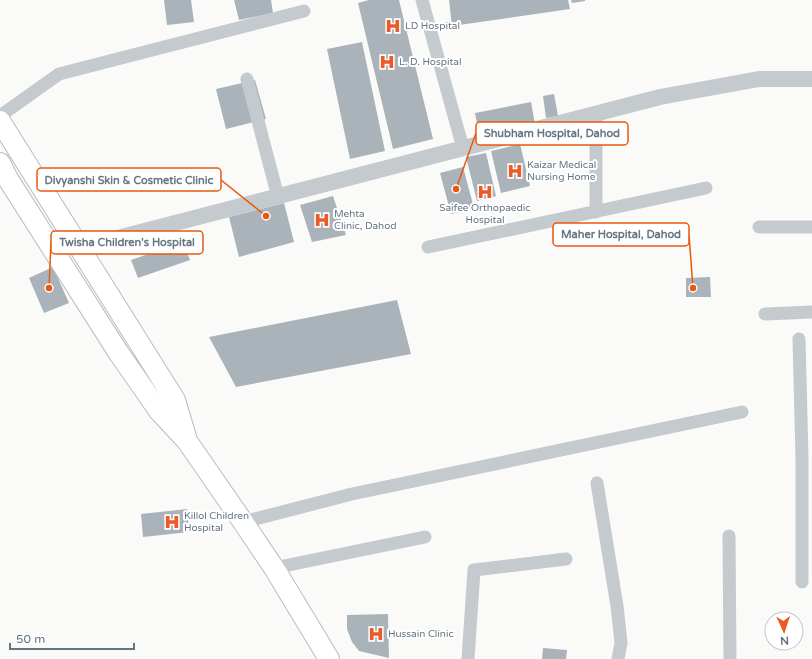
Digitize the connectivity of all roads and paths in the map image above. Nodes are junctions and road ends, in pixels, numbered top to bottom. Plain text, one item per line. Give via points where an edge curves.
1 (422, 0) edge
2 (304, 11) dead end
3 (247, 79) dead end
4 (812, 79) edge
5 (596, 114) junction
6 (0, 116) edge
7 (0, 121) edge
8 (463, 148) junction
9 (0, 163) edge
10 (706, 188) dead end
11 (278, 197) junction
12 (596, 212) junction
13 (812, 226) edge
14 (758, 227) dead end
15 (79, 248) junction
16 (428, 248) dead end
17 (812, 312) edge
18 (765, 314) dead end
19 (799, 339) dead end
20 (742, 412) dead end
21 (187, 441) junction
22 (807, 481) edge
23 (597, 483) dead end
24 (243, 522) junction
25 (729, 536) dead end
26 (425, 537) dead end
27 (566, 560) dead end
28 (274, 568) junction
29 (802, 582) dead end
30 (329, 659) edge
31 (468, 659) edge
32 (618, 659) edge
33 (730, 659) edge

1 - 8 street
2 - 6 street via 59,74
3 - 11 street
4 - 5 street via 759,79 660,97
5 - 8 street
5 - 12 street
7 - 15 main road
8 - 11 street
9 - 21 main road via 118,352 159,412
10 - 12 street
11 - 15 street
12 - 16 street
13 - 14 street
15 - 21 main road via 175,400
17 - 18 street
19 - 22 street
20 - 24 street via 352,494
21 - 24 main road
22 - 29 street
23 - 32 street via 617,606 621,643
24 - 28 main road
25 - 33 street
26 - 28 street
27 - 31 street via 474,570
28 - 30 main road

